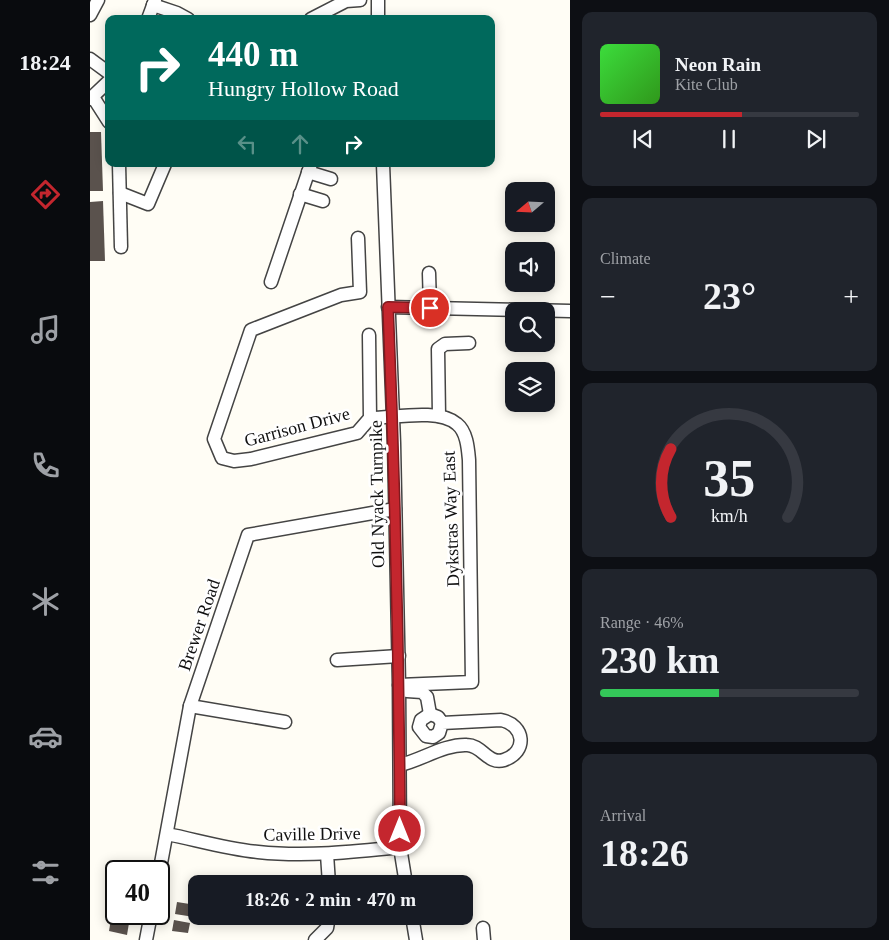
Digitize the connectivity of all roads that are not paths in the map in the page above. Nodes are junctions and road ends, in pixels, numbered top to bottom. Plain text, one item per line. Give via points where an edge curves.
1 (98, 0) edge
2 (360, 0) edge
3 (378, 0) edge
4 (154, 3) edge
5 (90, 15) edge
6 (150, 15) edge
7 (180, 15) edge
8 (319, 15) edge
9 (378, 15) edge
10 (90, 58) edge
11 (105, 70) edge
12 (105, 86) edge
13 (92, 98) edge
14 (105, 116) edge
15 (119, 167) edge
16 (164, 167) edge
17 (383, 167) edge
18 (309, 168) edge
19 (331, 179) dead end
20 (120, 193) junction
21 (300, 194) junction
22 (323, 201) dead end
23 (358, 238) dead end
24 (121, 247) dead end
25 (429, 274) dead end
26 (271, 282) dead end
27 (388, 307) junction
28 (430, 308) junction
29 (570, 311) edge
30 (369, 335) dead end
31 (468, 343) dead end
32 (439, 416) junction
33 (370, 418) junction
34 (393, 418) junction
35 (395, 508) junction
36 (399, 656) junction
37 (336, 660) dead end
38 (399, 688) junction
39 (190, 706) junction
40 (430, 714) junction
41 (285, 722) dead end
42 (442, 723) junction
43 (400, 765) junction
44 (167, 834) junction
45 (400, 848) junction
46 (327, 854) junction
47 (162, 860) edge
48 (328, 875) edge
49 (404, 875) edge
50 (149, 925) edge
51 (328, 925) edge
52 (414, 925) edge
53 (146, 940) edge
54 (315, 940) edge
55 (416, 940) edge

1 - 5 street
2 - 8 street via 346,1
3 - 9 street
4 - 6 street
4 - 7 street
10 - 11 street
12 - 13 street
13 - 14 street
15 - 20 street
16 - 20 street via 148,204
17 - 27 street, Old Nyack Turnpike
18 - 19 street
18 - 21 street
20 - 24 street
21 - 22 street
21 - 26 street
23 - 33 street, Garrison Drive via 360,292 341,295 251,330 214,439 222,458 234,461 251,459 357,433
25 - 28 street
27 - 28 street
27 - 34 street, Old Nyack Turnpike
28 - 29 street
30 - 33 street, Garrison Drive
31 - 32 street via 446,344 438,349
32 - 34 street
32 - 38 street, Dykstras Way East via 458,425 466,439 470,460 472,682
33 - 34 street, Garrison Drive
34 - 35 street, Old Nyack Turnpike
35 - 36 street, Old Nyack Turnpike
35 - 39 street, Brewer Road via 248,535
36 - 37 street
36 - 38 street, Old Nyack Turnpike
38 - 40 street via 422,692
38 - 43 street, Old Nyack Turnpike
39 - 41 street
39 - 44 street, Brewer Road
40 - 42 street
40 - 42 street via 420,723 423,734 436,736
42 - 43 street via 509,722 520,735 521,744 517,753 502,760 489,758 476,746 467,745 454,746
43 - 45 street, Old Nyack Turnpike
44 - 46 street, Caville Drive via 256,852
44 - 47 street, Brewer Road
45 - 46 street, Caville Drive
45 - 49 street, Old Nyack Turnpike
46 - 48 street
50 - 53 street
51 - 54 street
52 - 55 street

